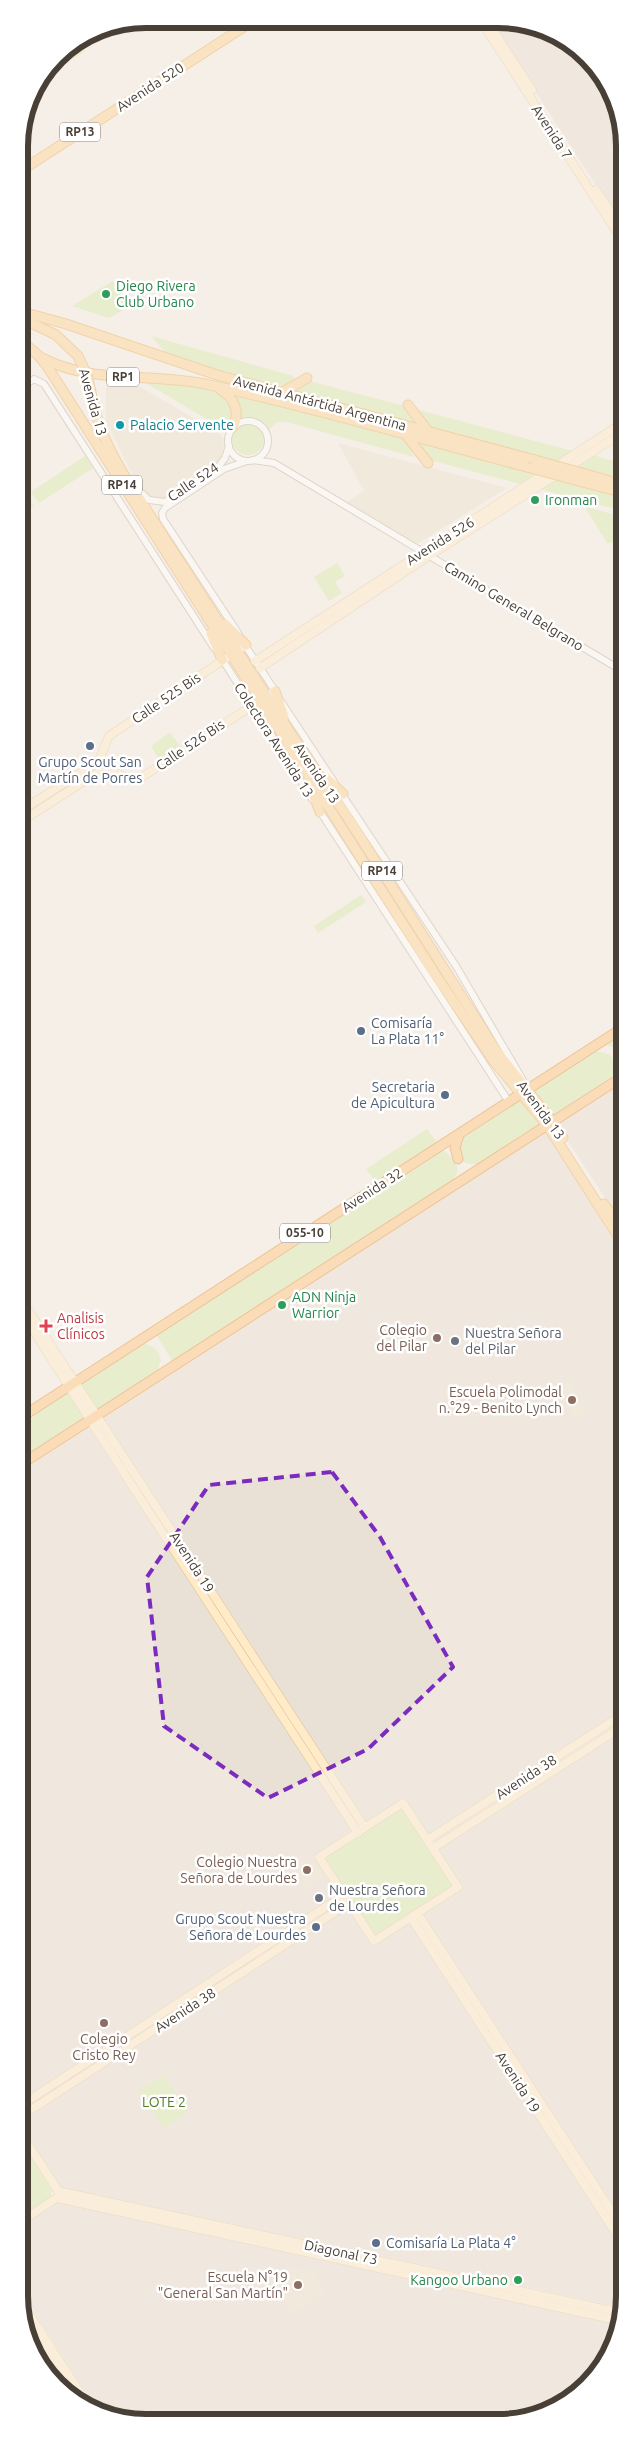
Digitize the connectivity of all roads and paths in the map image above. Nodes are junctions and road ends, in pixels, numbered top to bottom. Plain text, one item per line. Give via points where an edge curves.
1 (244, 28) edge
2 (486, 28) edge
3 (492, 28) edge
4 (28, 166) edge
5 (616, 221) edge
6 (616, 231) edge
7 (28, 313) edge
8 (28, 321) edge
9 (28, 347) edge
10 (39, 356) junction
11 (307, 378) dead end
12 (28, 383) edge
13 (210, 384) junction
14 (283, 392) junction
15 (408, 405) dead end
16 (233, 427) junction
17 (616, 427) edge
18 (428, 431) junction
19 (405, 435) junction
20 (616, 437) edge
21 (229, 446) junction
22 (267, 447) junction
23 (250, 460) junction
24 (274, 463) junction
25 (428, 463) dead end
26 (581, 477) junction
27 (126, 478) junction
28 (616, 484) edge
29 (616, 490) edge
30 (162, 513) joint
31 (426, 554) junction
32 (207, 612) junction
33 (234, 653) junction
34 (258, 665) junction
35 (616, 667) edge
36 (263, 698) junction
37 (287, 735) junction
38 (308, 769) junction
39 (342, 794) junction
40 (28, 806) edge
41 (320, 812) junction
42 (28, 817) edge
43 (616, 1032) edge
44 (616, 1080) edge
45 (524, 1092) junction
46 (509, 1102) junction
47 (550, 1123) junction
48 (459, 1135) junction
49 (458, 1159) dead end
50 (616, 1222) edge
51 (616, 1232) edge
52 (28, 1310) edge
53 (28, 1320) edge
54 (72, 1385) junction
55 (28, 1413) edge
56 (93, 1418) junction
57 (29, 1459) edge
58 (616, 1719) edge
59 (616, 1731) edge
60 (361, 1830) junction
61 (427, 1840) junction
62 (433, 1848) junction
63 (344, 1895) junction
64 (349, 1903) junction
65 (414, 1916) junction
66 (28, 2101) edge
67 (28, 2112) edge
68 (28, 2145) edge
69 (59, 2195) junction
70 (28, 2216) edge
71 (616, 2219) edge
72 (616, 2233) edge
73 (615, 2311) edge
74 (30, 2315) edge
75 (613, 2319) edge
76 (34, 2332) edge
77 (66, 2382) edge
78 (81, 2394) edge

1 - 4 main road, Avenida 520 / RP13
2 - 6 main road, Avenida 7
3 - 5 main road, Avenida 7
7 - 14 main road, Avenida Antártida Argentina via 217,375
8 - 27 main road, Avenida 13 / RP1, bridge via 56,335 78,356 88,375 98,423 107,446
9 - 10 main road, Avenida 13 / RP1
10 - 13 main road, Avenida Antártida Argentina / RP1 via 54,364 96,375
10 - 32 main road, Avenida 13 / RP14
11 - 14 main road
12 - 33 street, Colectora Avenida 13 via 34,379 44,384
13 - 16 main road via 225,392 234,403 236,419
13 - 19 main road, Avenida Antártida Argentina
14 - 18 main road, Avenida Antártida Argentina
15 - 18 main road
16 - 21 street, RP1 via 228,438
16 - 22 street via 246,421 261,425 268,438
17 - 31 main road, Avenida 526
18 - 26 main road, Avenida Antártida Argentina, bridge via 535,460
19 - 25 main road
19 - 26 main road, Avenida Antártida Argentina, bridge via 526,467
20 - 31 main road, Avenida 526
21 - 23 street via 236,456
21 - 27 street, Calle 524 / RP1 via 219,466 165,502 149,500
22 - 23 street via 259,457
22 - 24 street
23 - 24 street, Camino General Belgrano
23 - 30 street, Calle 524 via 224,469
24 - 31 street, Camino General Belgrano
26 - 28 main road, Avenida Antártida Argentina
26 - 29 main road, Avenida Antártida Argentina
27 - 32 main road, Avenida 13 / RP14
30 - 33 street, Colectora Avenida 13
31 - 34 main road, Avenida 526
31 - 35 street, Camino General Belgrano
32 - 33 main road
32 - 33 main road
33 - 34 street, Colectora Avenida 13
33 - 36 main road
33 - 40 main road, Calle 525 Bis via 109,736 98,761
34 - 36 street, Colectora Avenida 13
36 - 37 main road
36 - 37 main road
36 - 39 street, Colectora Avenida 13
36 - 41 street, Colectora Avenida 13
36 - 42 main road, Calle 526 Bis via 137,780 103,769
37 - 38 main road, Avenida 13 / RP14
38 - 39 main road
38 - 41 main road
38 - 45 main road, Avenida 13 / RP14 via 350,821
39 - 45 street, Colectora Avenida 13 via 456,966 521,1075
41 - 46 street, Colectora Avenida 13
43 - 45 highway, Avenida 32 / 055-10
44 - 47 highway, 055-10
45 - 46 highway, Avenida 32 / 055-10
45 - 47 main road, Avenida 13 / RP14
46 - 48 highway, Avenida 32 / 055-10
47 - 50 main road, Avenida 13
47 - 51 main road, Avenida 13
47 - 56 highway, 055-10
48 - 49 highway via 455,1147
48 - 54 highway, Avenida 32 / 055-10
52 - 54 main road, Avenida 19
53 - 54 main road, Avenida 19
54 - 55 highway, Avenida 32 / 055-10
54 - 56 main road, Avenida 19
56 - 57 highway, 055-10
56 - 60 main road, Avenida 19
58 - 61 main road, Avenida 38
59 - 62 main road, Avenida 38
60 - 61 main road via 403,1803
60 - 63 main road via 320,1857
61 - 62 main road
62 - 65 main road via 458,1887
63 - 64 main road
63 - 66 main road, Avenida 38
64 - 65 main road via 374,1942
64 - 67 main road, Avenida 38
65 - 71 main road, Avenida 19
65 - 72 main road, Avenida 19
68 - 69 main road
69 - 70 main road
69 - 73 main road, Diagonal 73
69 - 75 main road, Diagonal 73
74 - 78 main road
76 - 77 main road

